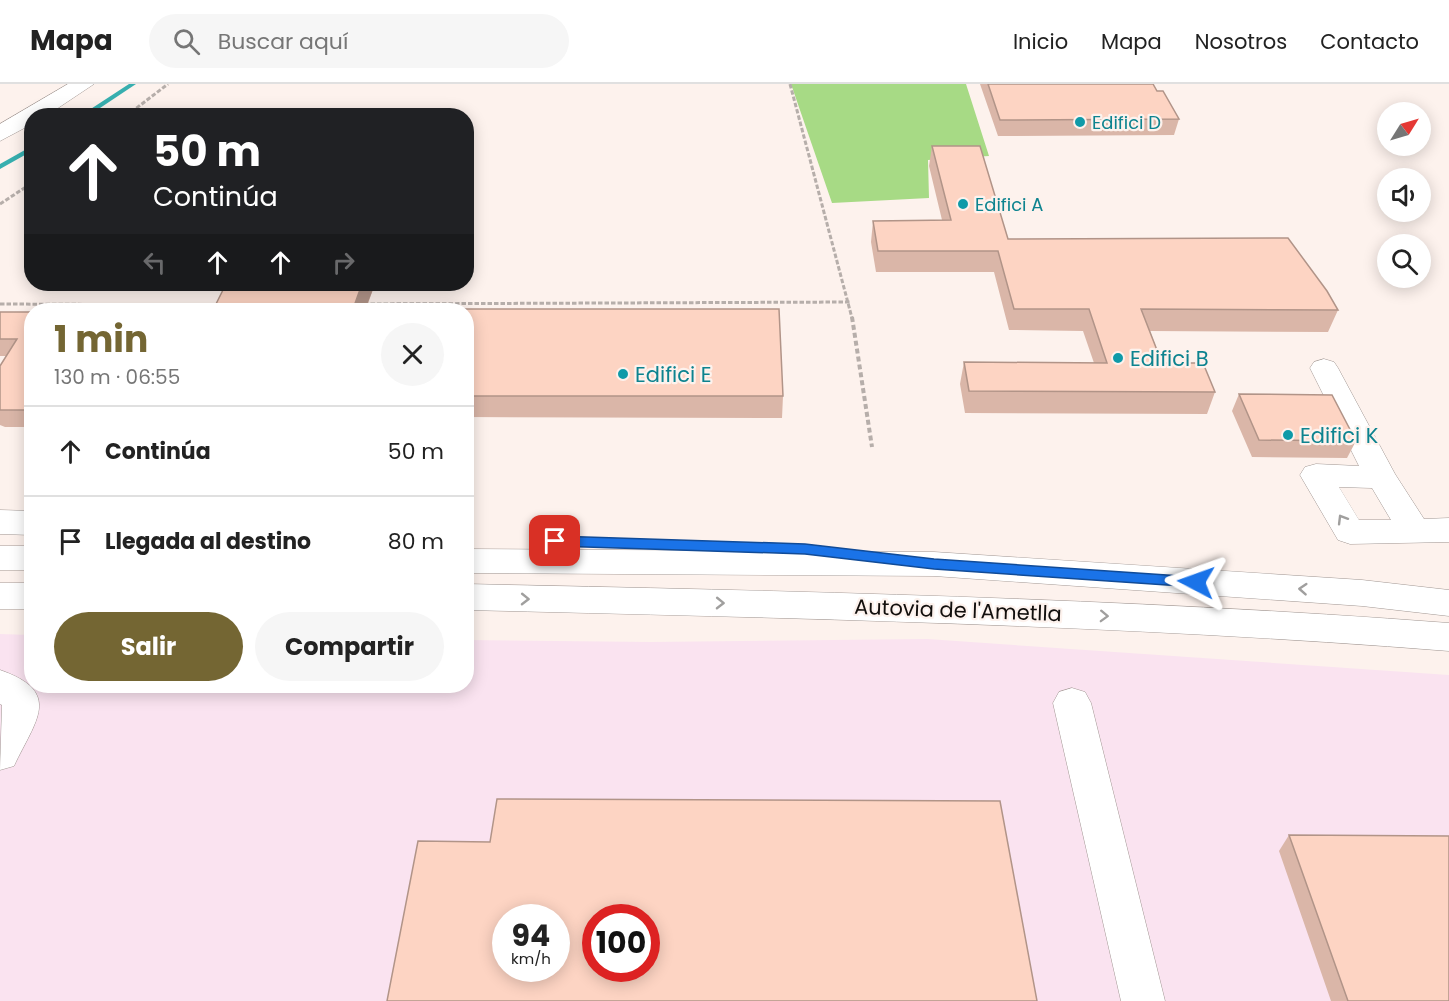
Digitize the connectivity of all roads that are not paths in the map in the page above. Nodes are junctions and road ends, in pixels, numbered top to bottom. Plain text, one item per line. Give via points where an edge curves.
1 (83, 84) edge
2 (43, 108) edge
3 (24, 120) edge
4 (0, 134) edge
5 (1324, 368) dead end
6 (1381, 478) junction
7 (0, 522) edge
8 (24, 523) edge
9 (1449, 530) edge
10 (1415, 531) junction
11 (474, 539) edge
12 (0, 558) edge
13 (24, 558) edge
14 (474, 561) edge
15 (934, 564) junction
16 (1449, 585) edge
17 (1362, 593) junction
18 (0, 596) edge
19 (24, 596) edge
20 (474, 597) edge
21 (1449, 603) edge
22 (1381, 633) junction
23 (1449, 637) edge
24 (1449, 644) edge
25 (0, 685) edge
26 (1071, 703) dead end
27 (0, 754) edge
28 (1143, 1001) edge

1 - 2 main road
3 - 4 main road
5 - 6 main road
6 - 10 main road
10 -> 6 main road via 1350,532 1316,475
7 - 8 main road
9 - 10 main road
11 - 15 main road via 805,549
12 - 13 main road
14 - 15 main road, Autovia de l'Ametlla
17 -> 15 main road, Autovia de l'Ametlla
16 - 17 main road via 1412,585
17 - 21 main road, Autovia de l'Ametlla
18 - 19 main road
20 -> 22 main road, Autovia de l'Ametlla via 881,606 1255,622
22 - 23 main road, Autovia de l'Ametlla
22 - 24 main road
25 - 27 main road via 21,698 21,712
26 - 28 main road

